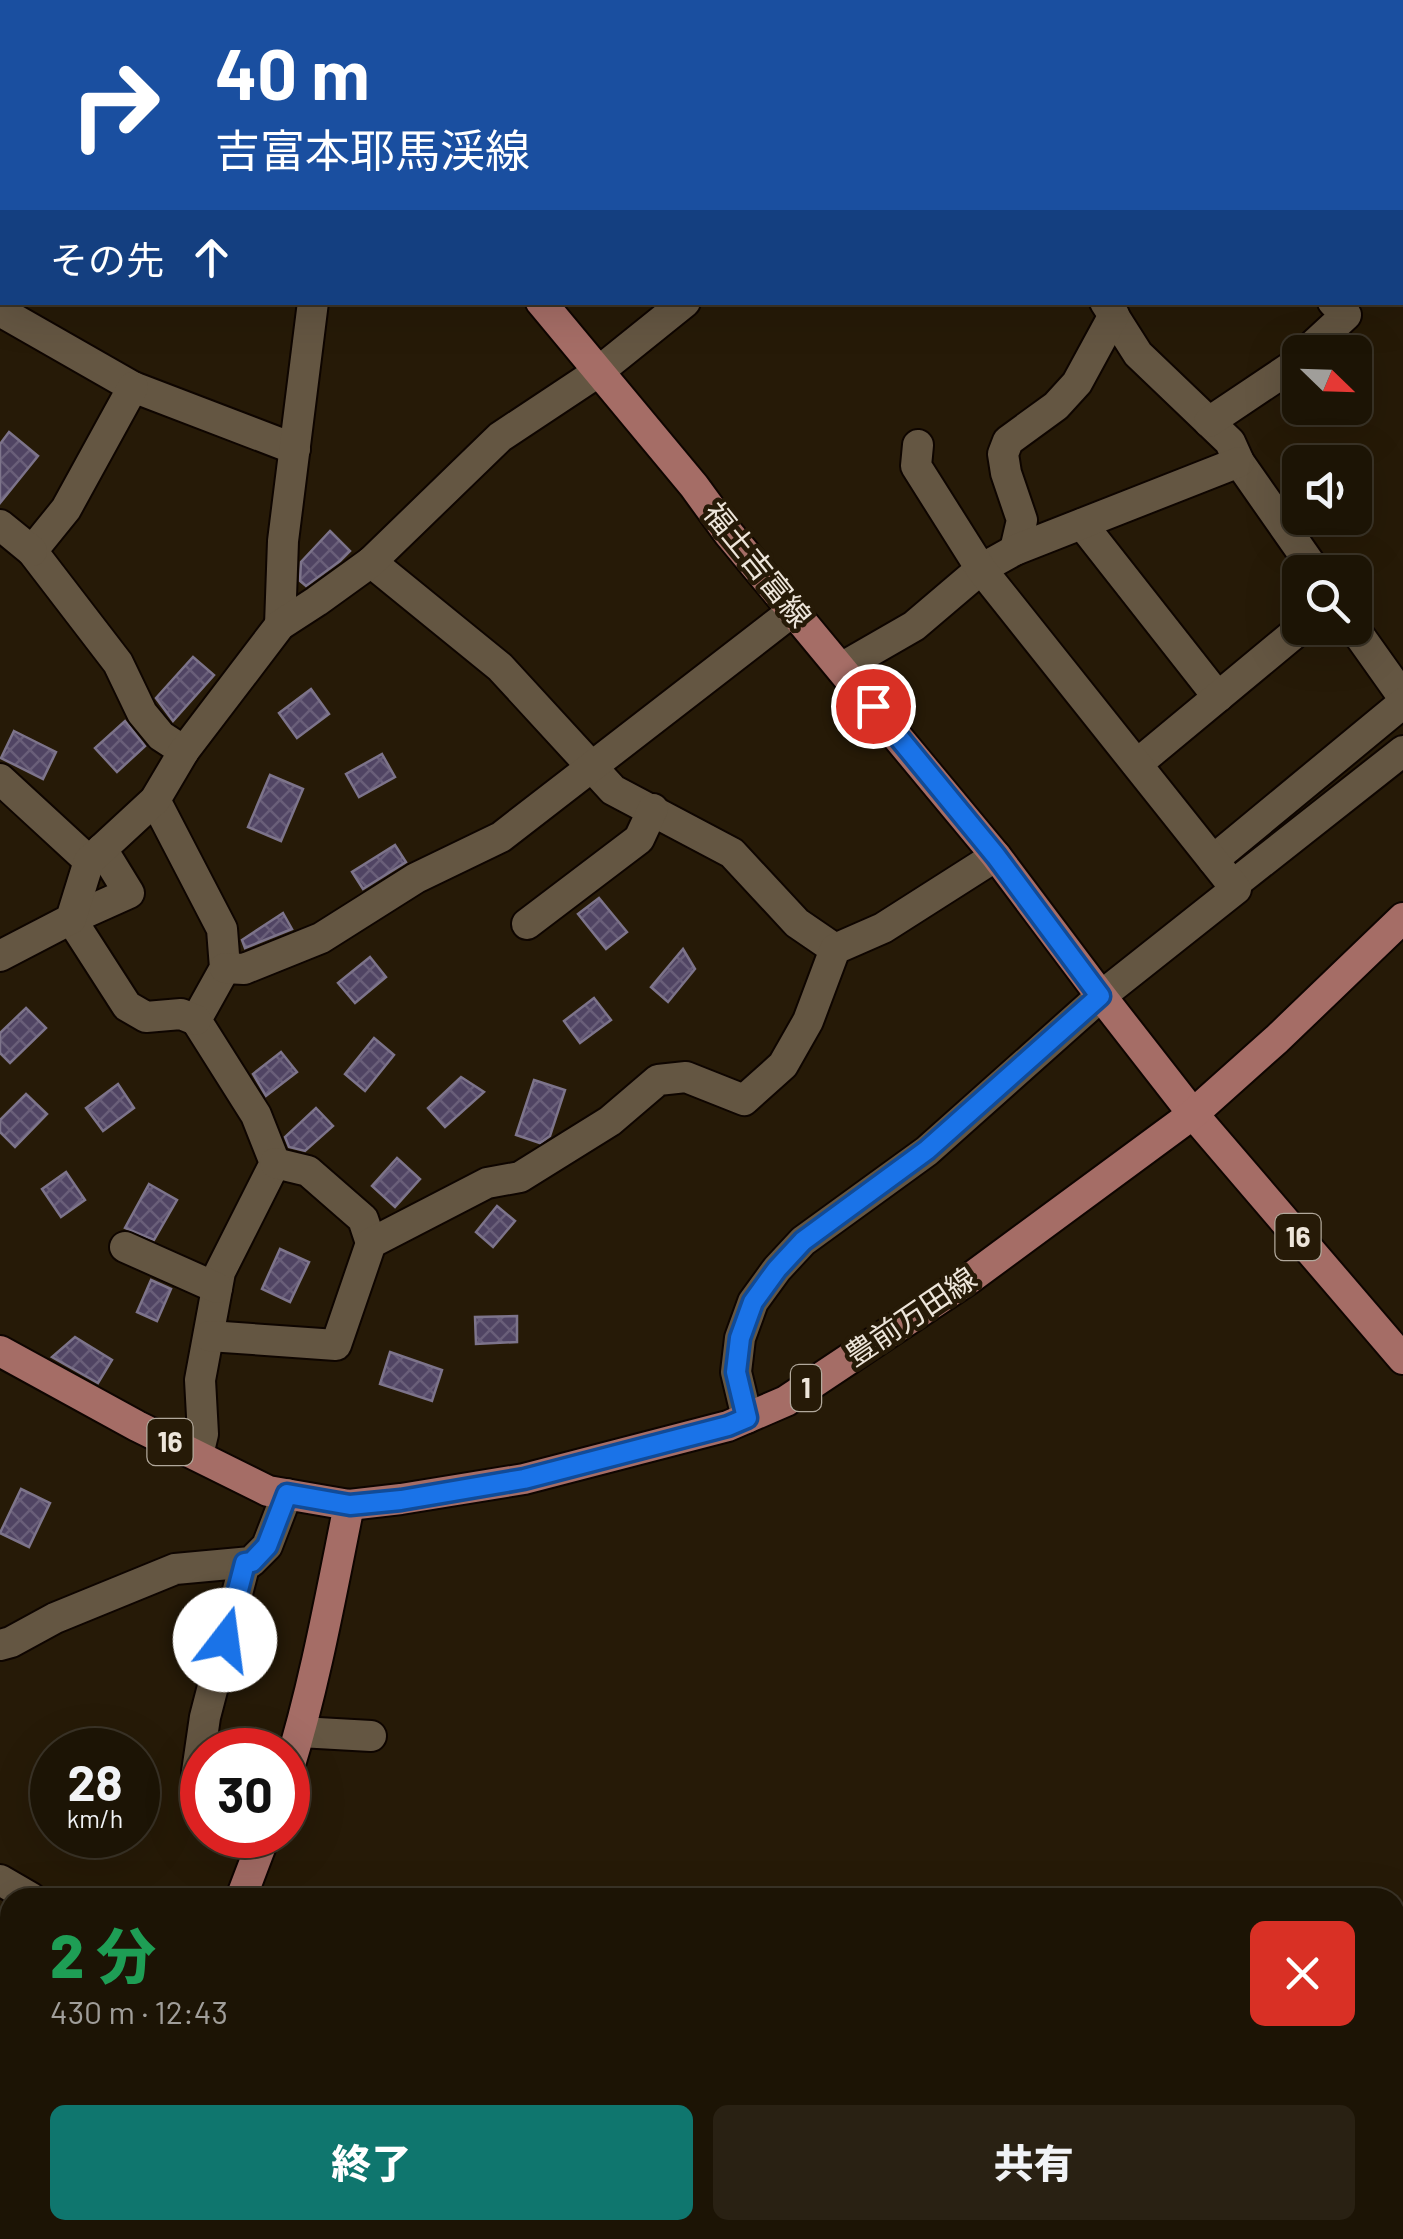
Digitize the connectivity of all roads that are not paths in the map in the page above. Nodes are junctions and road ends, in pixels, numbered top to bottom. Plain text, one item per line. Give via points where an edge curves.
1 (313, 305) edge
2 (542, 305) edge
3 (681, 305) edge
4 (1336, 305) edge
5 (1110, 309) edge
6 (0, 311) edge
7 (1324, 335) edge
8 (1282, 371) edge
9 (598, 372) junction
10 (133, 387) junction
11 (1209, 422) junction
12 (918, 445) dead end
13 (295, 449) junction
14 (1239, 462) junction
15 (1082, 524) junction
16 (0, 526) edge
17 (1015, 550) junction
18 (32, 551) junction
19 (1304, 555) edge
20 (371, 562) junction
21 (981, 569) junction
22 (793, 611) junction
23 (280, 625) junction
24 (1282, 644) edge
25 (1366, 645) edge
26 (841, 668) junction
27 (1218, 697) junction
28 (1403, 700) edge
29 (1403, 751) edge
30 (184, 752) junction
31 (1137, 764) junction
32 (593, 766) junction
33 (0, 779) edge
34 (155, 800) junction
35 (654, 809) junction
36 (95, 855) junction
37 (996, 856) junction
38 (1213, 860) junction
39 (1233, 886) junction
40 (1403, 918) edge
41 (71, 919) junction
42 (526, 924) dead end
43 (835, 949) junction
44 (0, 956) edge
45 (225, 968) junction
46 (1100, 996) junction
47 (196, 1020) junction
48 (1194, 1114) junction
49 (275, 1162) junction
50 (370, 1242) junction
51 (125, 1246) dead end
52 (217, 1288) junction
53 (208, 1336) junction
54 (1397, 1340) edge
55 (0, 1351) edge
56 (747, 1418) junction
57 (198, 1455) junction
58 (287, 1494) junction
59 (350, 1505) junction
60 (245, 1563) junction
61 (0, 1645) edge
62 (203, 1728) edge
63 (301, 1728) edge
64 (310, 1733) edge
65 (371, 1736) dead end
66 (257, 1858) edge
67 (245, 1888) edge

1 - 13 street
2 - 9 main road, 福土吉富線
3 - 9 street
4 - 7 street via 1346,315
5 - 11 street via 1138,354
5 - 17 street via 1077,383 1008,441 1002,454 1022,520
6 - 10 street
8 - 11 street
9 - 20 street via 500,437
9 - 22 main road, 福土吉富線
10 - 13 street
10 - 18 street via 66,509
11 - 14 street
12 - 21 street via 916,466
13 - 23 street
14 - 15 street
14 - 19 street
15 - 17 street
15 - 27 street
16 - 18 street
17 - 21 street
18 - 30 street via 118,663 142,713
20 - 23 street
20 - 32 street via 500,668
21 - 26 street via 914,626
21 - 31 street
22 - 26 main road, 福土吉富線
22 - 32 street
23 - 30 street
24 - 27 street
25 - 28 street
26 - 37 main road, 福土吉富線
27 - 31 street
28 - 38 street
29 - 39 street
30 - 34 street
31 - 38 street
32 - 35 street via 613,790
32 - 45 street via 501,837 416,878 321,938 244,969
33 - 36 street
34 - 36 street
34 - 45 street via 222,930
35 - 42 street via 639,840
35 - 43 street via 732,853 797,923
36 - 41 street
36 - 41 street via 129,893
37 - 43 street via 882,928
37 - 46 main road, 福土吉富線
38 - 39 street
39 - 46 street
40 - 48 main road, 豊前万田線 / 1
41 - 44 street
41 - 47 street via 128,1006 146,1017 181,1014
43 - 50 street via 808,1021 783,1064 744,1100 686,1078 658,1080 610,1121 520,1177 487,1184
45 - 47 street
46 - 48 main road, 福土吉富線
46 - 56 street via 927,1150 803,1241 777,1269 753,1302 740,1338 736,1372
47 - 49 street via 256,1115
48 - 54 main road, 16
48 - 56 main road, 豊前万田線 / 1 via 969,1279 786,1400
49 - 50 street via 308,1171 363,1218
49 - 52 street
50 - 53 street via 336,1345
51 - 52 street
52 - 53 street
53 - 57 street
55 - 57 main road, 16
56 - 59 main road, 豊前万田線 / 1 via 524,1479
57 - 58 main road, 16
58 - 59 main road, 16
58 - 60 street via 267,1546
59 - 63 main road
60 - 61 street via 175,1569
60 - 62 street
64 - 65 street
66 - 67 main road

